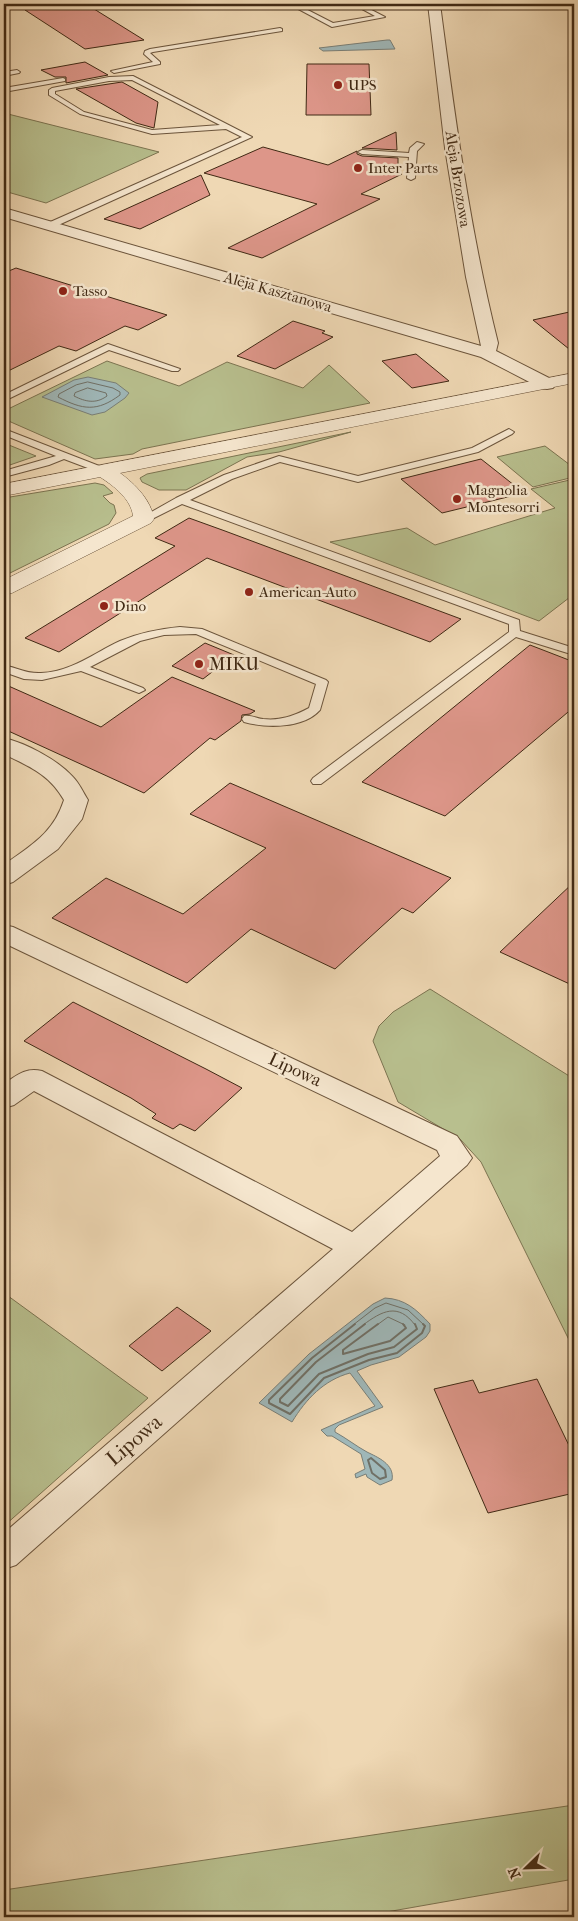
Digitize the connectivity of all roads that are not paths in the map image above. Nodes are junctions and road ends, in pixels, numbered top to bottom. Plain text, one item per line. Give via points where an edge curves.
1 (292, 4) edge
2 (356, 4) edge
3 (434, 4) edge
4 (280, 30) dead end
5 (17, 72) dead end
6 (4, 74) edge
7 (4, 90) edge
8 (225, 126) junction
9 (420, 144) dead end
10 (362, 152) dead end
11 (412, 155) junction
12 (411, 178) dead end
13 (4, 212) edge
14 (51, 226) junction
15 (487, 353) junction
16 (175, 369) dead end
17 (574, 378) edge
18 (547, 384) junction
19 (4, 398) edge
20 (4, 432) edge
21 (509, 432) dead end
22 (63, 456) junction
23 (104, 471) junction
24 (4, 474) edge
25 (4, 490) edge
26 (180, 500) junction
27 (144, 518) junction
28 (4, 588) edge
29 (514, 634) junction
30 (574, 652) edge
31 (4, 668) edge
32 (81, 668) junction
33 (139, 690) dead end
34 (248, 719) dead end
35 (4, 746) edge
36 (316, 781) dead end
37 (4, 877) edge
38 (4, 933) edge
39 (4, 1098) edge
40 (355, 1247) junction
41 (4, 1554) edge

1 - 2 lane via 332,25 382,17
3 - 15 street, Aleja Brzozowa via 454,157 474,277 490,343
4 - 7 lane via 147,52 157,61 154,65
5 - 6 lane
8 - 8 lane via 133,78 109,78 52,90 52,95 82,113 152,132
8 - 14 lane via 248,137
9 - 11 lane via 412,150
10 - 11 lane
11 - 12 lane
13 - 14 street, Aleja Kasztanowa
14 - 15 street, Aleja Kasztanowa
15 - 18 street, Aleja Kasztanowa
16 - 19 lane via 108,347
17 - 18 street
18 - 23 street
20 - 22 lane
21 - 26 lane via 475,450 358,479 278,459 228,477
22 - 23 lane
22 - 24 lane
23 - 25 street
23 - 27 street via 134,498 144,511
26 - 27 lane
26 - 29 lane via 515,622
27 - 28 street
29 - 30 lane
29 - 36 lane
31 - 32 lane via 21,676 42,678
32 - 33 lane
32 - 34 lane via 138,637 192,630 322,682 314,710 299,719 271,724
35 - 37 street via 48,767 66,782 76,800 70,819 49,844
38 - 40 street, Lipowa via 447,1143 457,1158
39 - 40 street via 32,1078
40 - 41 street, Lipowa

